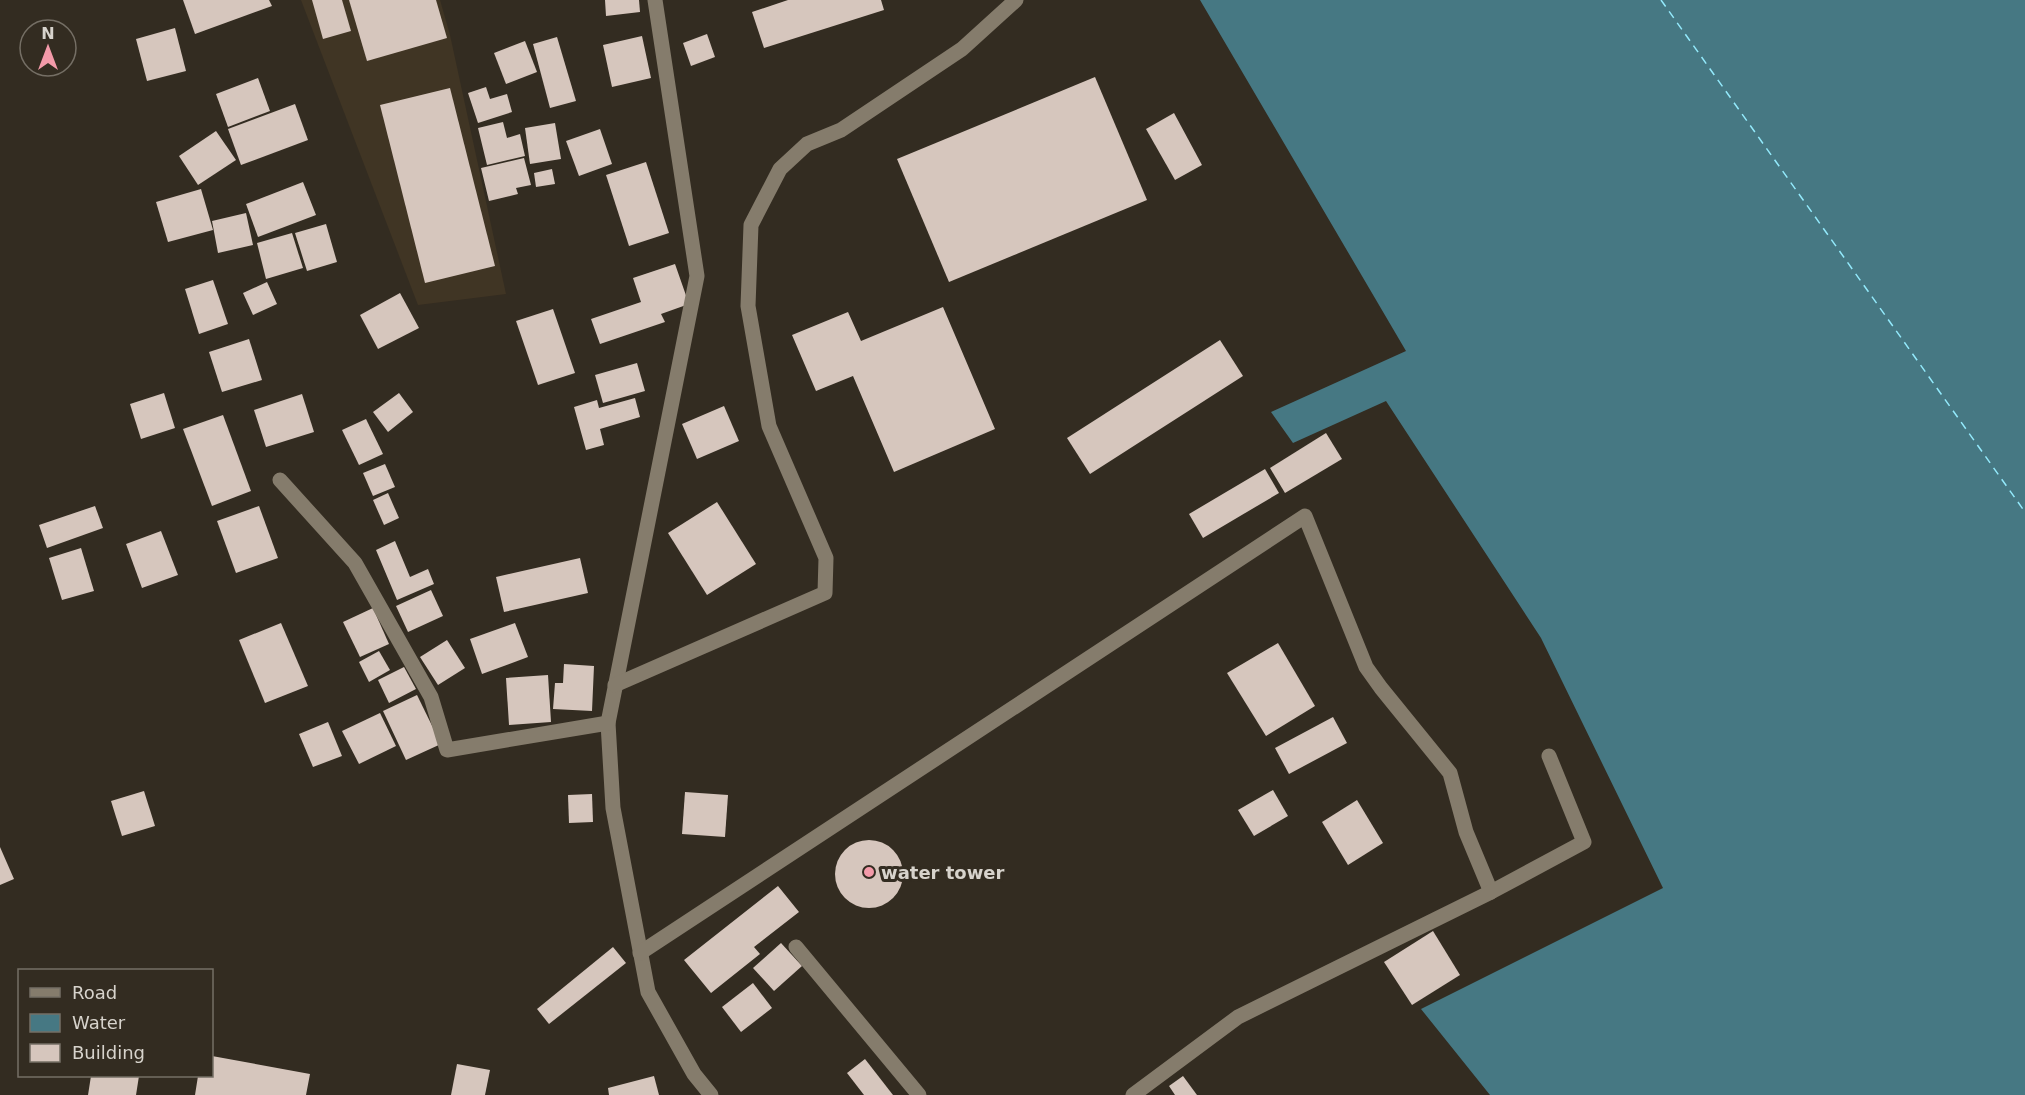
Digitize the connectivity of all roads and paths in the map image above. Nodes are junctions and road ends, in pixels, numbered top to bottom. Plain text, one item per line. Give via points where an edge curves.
1 (655, 0) edge
2 (1016, 0) edge
3 (280, 480) dead end
4 (615, 685) junction
5 (608, 723) junction
6 (1549, 756) dead end
7 (1491, 892) junction
8 (796, 947) dead end
9 (640, 953) junction
10 (711, 1095) edge
11 (919, 1095) edge
12 (1134, 1095) edge

1 - 4 street via 697,276
2 - 4 street via 962,49 841,130 807,144 780,169 751,225 748,306 769,426 826,558 825,592
3 - 5 street via 355,563 431,697 447,750
4 - 5 street
5 - 9 street via 613,808
6 - 7 street via 1584,842
7 - 9 street via 1466,832 1450,773 1366,667 1305,516
7 - 12 street via 1238,1017
8 - 11 street
9 - 10 street via 648,992 694,1074

